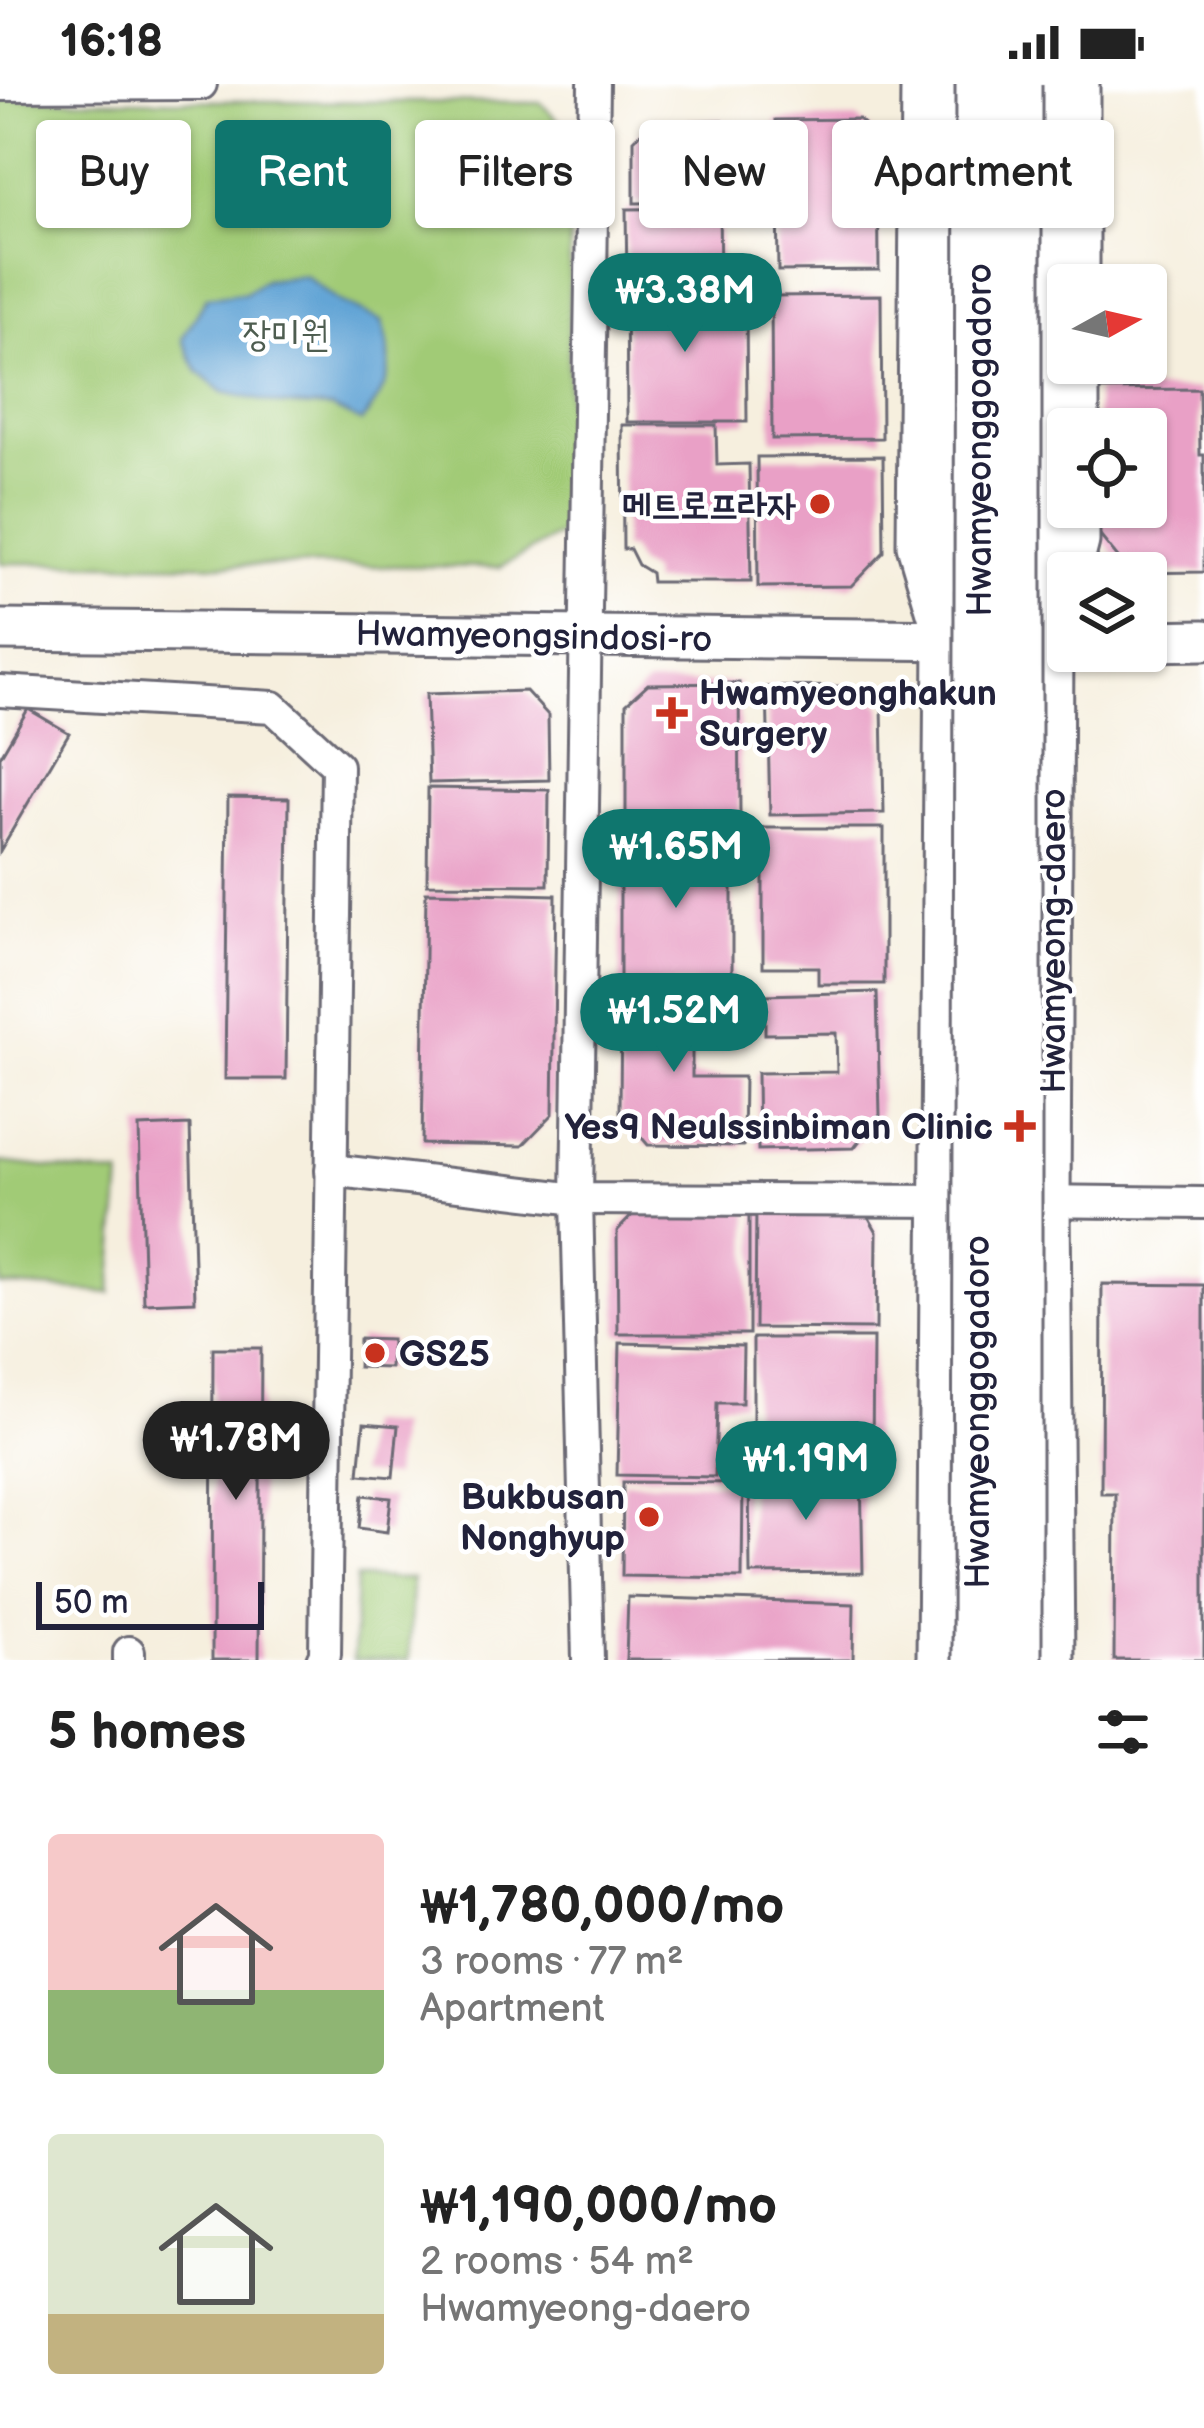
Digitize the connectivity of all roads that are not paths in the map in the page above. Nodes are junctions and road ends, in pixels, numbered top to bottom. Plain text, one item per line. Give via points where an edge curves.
1 (201, 84) edge
2 (594, 84) edge
3 (921, 84) edge
4 (950, 84) edge
5 (979, 84) edge
6 (1018, 84) edge
7 (1050, 84) edge
8 (1079, 84) edge
9 (0, 86) edge
10 (1079, 264) edge
11 (1062, 408) edge
12 (0, 630) edge
13 (583, 636) junction
14 (945, 639) junction
15 (1167, 640) edge
16 (1204, 640) edge
17 (1047, 642) edge
18 (1060, 672) edge
19 (0, 691) edge
20 (331, 1170) junction
21 (577, 1199) junction
22 (939, 1201) junction
23 (1050, 1202) junction
24 (1204, 1203) edge
25 (322, 1660) edge
26 (588, 1660) edge
27 (938, 1660) edge
28 (976, 1660) edge
29 (1018, 1660) edge
30 (1054, 1660) edge

1 - 9 street
2 - 13 street
3 - 14 main road via 917,545
4 - 14 highway
5 - 28 highway, Hwamyeonggogadoro, bridge
6 - 29 highway, Hwamyeonggogadoro, bridge
7 - 11 highway
8 - 10 main road
12 - 13 main road, Hwamyeongsindosi-ro
13 - 14 main road, Hwamyeongsindosi-ro
13 - 21 street
14 - 17 main road, Hwamyeongsindosi-ro
14 - 22 main road
15 - 16 main road
18 - 23 main road, Hwamyeong-daero
19 - 20 street via 273,707 337,766
20 - 21 street
20 - 25 street
21 - 22 street
21 - 26 street
22 - 23 street
22 - 27 main road
23 - 24 street
23 - 30 main road, Hwamyeong-daero

